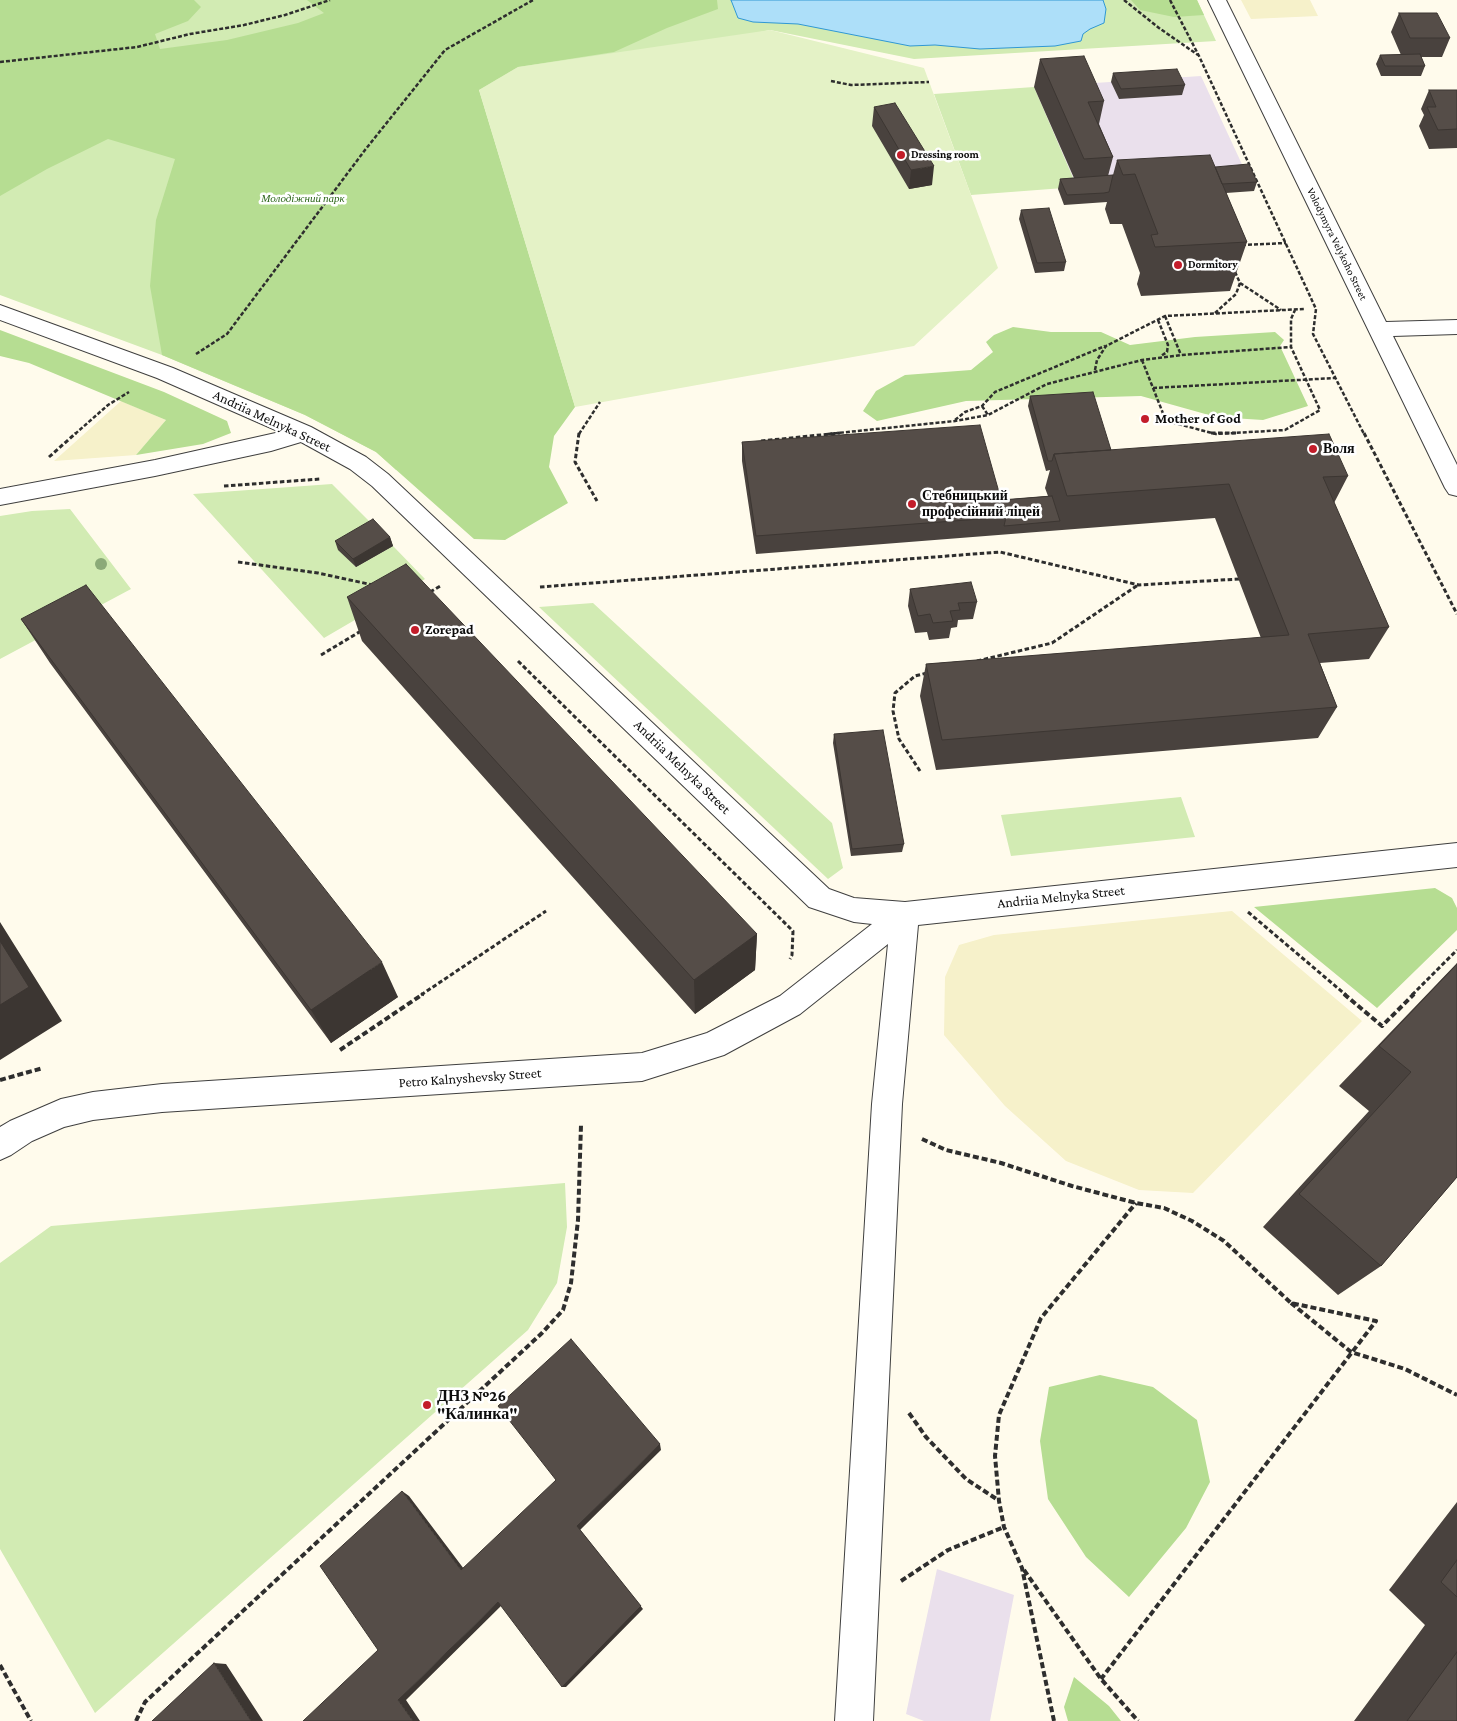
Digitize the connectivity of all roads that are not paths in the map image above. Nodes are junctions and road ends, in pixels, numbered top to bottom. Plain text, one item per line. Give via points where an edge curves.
1 (1217, 0) edge
2 (0, 312) edge
3 (1457, 327) edge
4 (1379, 329) junction
5 (303, 433) junction
6 (1457, 488) edge
7 (8, 496) edge
8 (1457, 855) edge
9 (905, 914) junction
10 (0, 1145) edge
11 (854, 1721) edge

1 - 4 street, Volodymyra Velykoho Street
2 - 5 street, Andriia Melnyka Street via 165,373
3 - 4 street
4 - 6 street, Volodymyra Velykoho Street
5 - 7 street via 155,468
5 - 9 street, Andriia Melnyka Street via 380,480 819,898 854,910
8 - 9 street, Andriia Melnyka Street
9 - 10 street, Petro Kalnyshevsky Street via 790,1005 714,1045 642,1067 162,1098 93,1106 61,1113 21,1131
9 - 11 street via 887,1104

